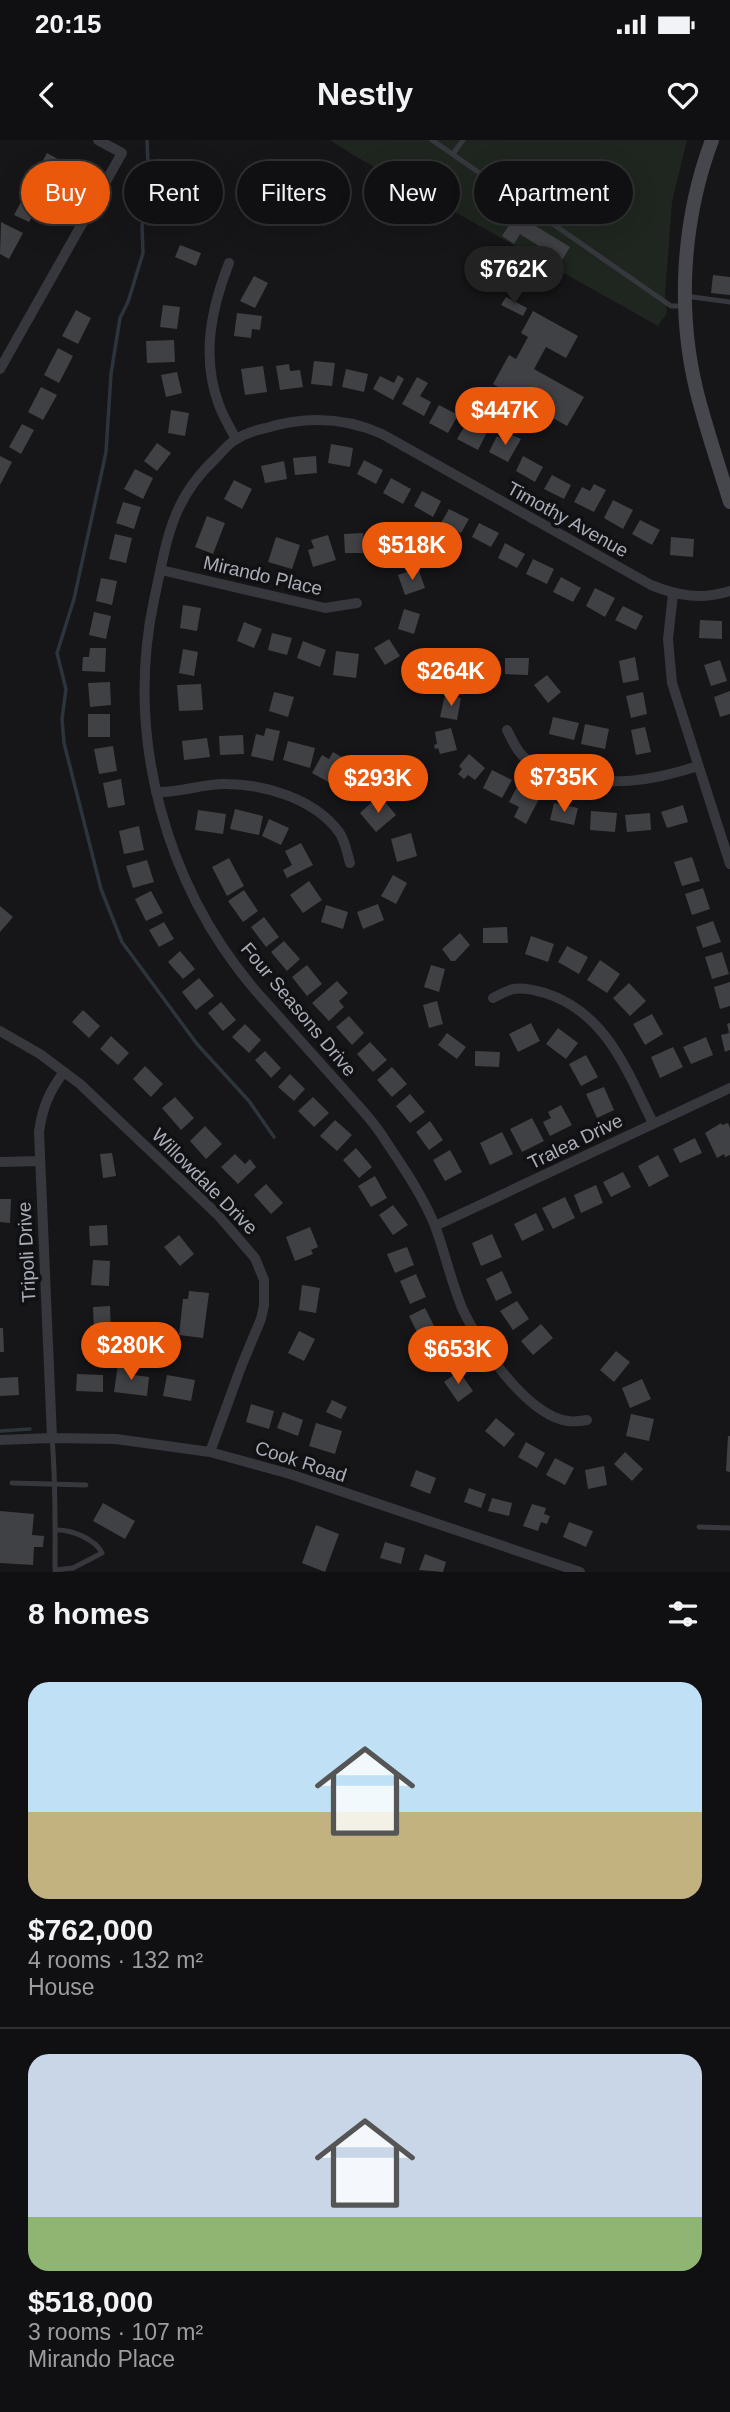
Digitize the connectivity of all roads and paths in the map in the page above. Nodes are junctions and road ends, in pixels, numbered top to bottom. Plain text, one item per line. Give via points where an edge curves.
1 (98, 140) edge
2 (432, 140) edge
3 (463, 140) edge
4 (712, 140) edge
5 (453, 154) junction
6 (229, 263) dead end
7 (686, 301) junction
8 (730, 302) edge
9 (0, 369) edge
10 (236, 439) junction
11 (730, 502) edge
12 (161, 570) junction
13 (730, 591) edge
14 (673, 594) junction
15 (357, 603) dead end
16 (506, 730) dead end
17 (698, 766) junction
18 (156, 792) junction
19 (350, 863) dead end
20 (730, 864) edge
21 (493, 998) dead end
22 (0, 1031) edge
23 (64, 1072) junction
24 (730, 1087) edge
25 (653, 1123) junction
26 (39, 1161) junction
27 (0, 1162) edge
28 (435, 1226) junction
29 (587, 1420) dead end
30 (52, 1438) junction
31 (0, 1440) edge
32 (210, 1452) junction
33 (12, 1483) dead end
34 (54, 1485) junction
35 (86, 1485) dead end
36 (699, 1527) dead end
37 (730, 1528) edge
38 (55, 1530) junction
39 (580, 1572) edge

1 - 9 street via 122,153
2 - 5 lane
3 - 5 lane
4 - 7 main road via 696,189
5 - 7 lane via 671,306
6 - 10 street via 214,307 208,350 219,405
7 - 8 lane
7 - 11 main road via 699,402
10 - 12 street, Four Seasons Drive via 207,465 183,496 172,519
10 - 14 street, Timothy Avenue via 306,419 367,428
12 - 15 street, Mirando Place via 325,608
12 - 18 street, Four Seasons Drive via 145,674 149,757
13 - 14 street, Timothy Avenue via 692,597
14 - 17 street via 670,668
16 - 17 street via 522,755 580,779 636,781
17 - 20 street
18 - 19 street via 221,784 283,794 313,808 341,833
18 - 28 street, Four Seasons Drive via 174,850 211,929 252,986 382,1135
21 - 25 street via 513,989 527,989 555,996 583,1012 620,1056
22 - 23 street, Willowdale Drive
23 - 26 street, Tripoli Drive via 42,1111
23 - 32 street, Willowdale Drive via 218,1215 244,1243 261,1271 265,1294 261,1319
24 - 25 street, Tralea Drive
25 - 28 street, Tralea Drive
26 - 27 street
26 - 30 street, Tripoli Drive
28 - 29 street, Four Seasons Drive via 463,1308 487,1353 543,1410 567,1421
30 - 31 street, Cook Road
30 - 32 street, Cook Road via 116,1439
30 - 34 lane
32 - 39 street, Cook Road via 290,1474
33 - 34 lane
34 - 35 lane
34 - 38 lane
36 - 37 lane
38 - 38 lane via 55,1570 73,1568 102,1553 98,1545 66,1530

